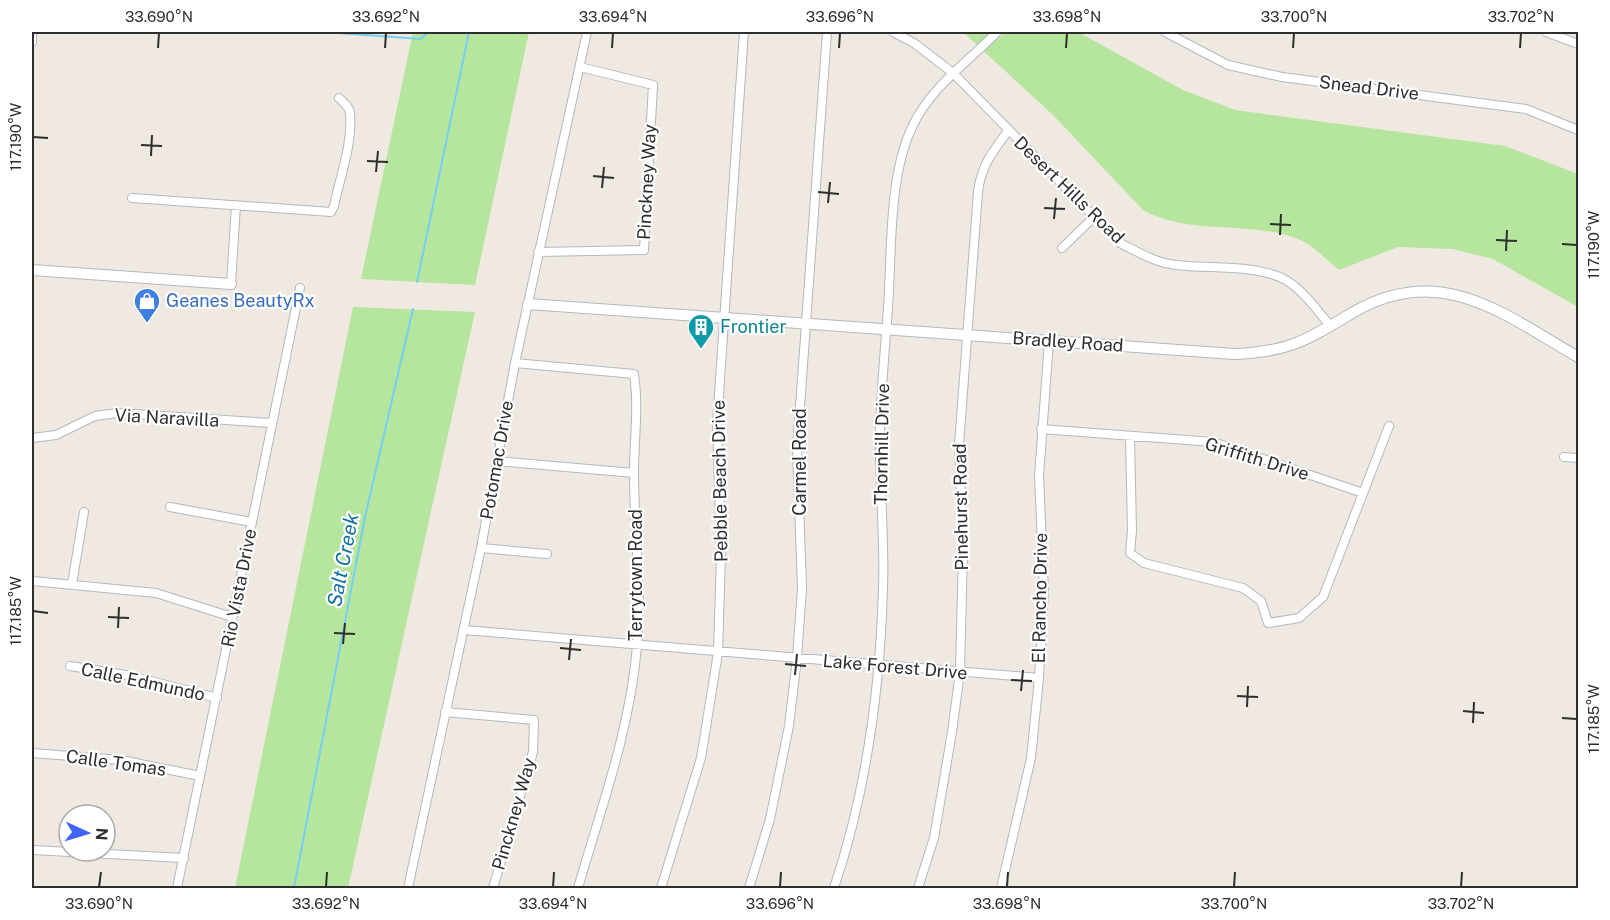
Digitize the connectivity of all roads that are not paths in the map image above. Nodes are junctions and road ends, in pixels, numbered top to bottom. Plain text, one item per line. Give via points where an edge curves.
1 (32, 32) edge
2 (587, 32) edge
3 (744, 32) edge
4 (827, 32) edge
5 (893, 32) edge
6 (998, 32) edge
7 (1165, 32) edge
8 (1546, 32) edge
9 (32, 42) edge
10 (1578, 44) edge
11 (580, 67) junction
12 (953, 72) junction
13 (339, 98) dead end
14 (1578, 130) edge
15 (1008, 131) junction
16 (132, 198) dead end
17 (236, 205) junction
18 (1093, 218) junction
19 (1062, 248) dead end
20 (538, 252) junction
21 (32, 270) edge
22 (231, 284) joint
23 (300, 288) dead end
24 (528, 304) junction
25 (725, 316) junction
26 (806, 323) junction
27 (1331, 327) junction
28 (887, 329) junction
29 (968, 335) junction
30 (1049, 341) junction
31 (1578, 357) edge
32 (515, 363) junction
33 (271, 423) junction
34 (1389, 426) dead end
35 (1041, 429) junction
36 (1130, 437) junction
37 (32, 438) edge
38 (1564, 457) dead end
39 (1578, 458) edge
40 (496, 461) junction
41 (634, 473) junction
42 (1362, 493) junction
43 (170, 507) dead end
44 (84, 512) dead end
45 (252, 522) junction
46 (481, 548) junction
47 (547, 554) dead end
48 (32, 581) edge
49 (72, 584) junction
50 (232, 617) junction
51 (464, 630) junction
52 (637, 645) junction
53 (718, 652) junction
54 (797, 658) junction
55 (70, 666) dead end
56 (878, 666) junction
57 (960, 672) junction
58 (1039, 678) junction
59 (217, 698) junction
60 (445, 712) junction
61 (32, 753) edge
62 (200, 776) junction
63 (32, 850) edge
64 (183, 858) junction
65 (177, 888) edge
66 (408, 888) edge
67 (493, 888) edge
68 (578, 888) edge
69 (661, 888) edge
70 (749, 888) edge
71 (834, 888) edge
72 (918, 888) edge
73 (1001, 888) edge

1 - 9 street
2 - 11 street, Potomac Drive
3 - 25 street, Pebble Beach Drive
4 - 26 street, Carmel Road
5 - 12 street, Desert Hills Road
6 - 12 street, Thornhill Drive
7 - 14 street, Snead Drive via 1228,65 1282,77 1526,109
8 - 10 street
11 - 20 street, Potomac Drive
11 - 20 street, Pinckney Way via 653,85 644,250
12 - 15 street, Desert Hills Road
12 - 28 street, Thornhill Drive via 925,105 903,152 893,224
13 - 17 street via 350,112 346,151 331,212
15 - 18 street, Desert Hills Road
15 - 29 street, Pinehurst Road via 980,175
16 - 17 street
17 - 22 street
18 - 19 street
18 - 27 street, Desert Hills Road via 1120,243 1164,262 1252,270 1284,279 1307,298
20 - 24 street, Potomac Drive
21 - 22 street
23 - 33 street, Rio Vista Drive
24 - 25 street, Bradley Road
24 - 32 street, Potomac Drive
25 - 26 street, Bradley Road
25 - 53 street, Pebble Beach Drive via 717,423 722,554
26 - 28 street, Bradley Road
26 - 54 street, Carmel Road via 797,448 801,588
27 - 30 street, Bradley Road via 1293,345 1259,353
27 - 31 street, Bradley Road via 1378,300 1434,291 1460,294 1485,303
28 - 29 street, Bradley Road
28 - 56 street, Thornhill Drive via 880,428 883,587
29 - 30 street, Bradley Road
29 - 57 street, Pinehurst Road via 959,445 963,550
30 - 35 street, El Rancho Drive
32 - 40 street, Potomac Drive
32 - 41 street, Terrytown Road via 634,374 638,403
33 - 37 street, Via Naravilla via 118,413 95,416 56,435
33 - 45 street, Rio Vista Drive
34 - 42 street
35 - 36 street, Griffith Drive
35 - 58 street, El Rancho Drive via 1044,591
36 - 42 street, Griffith Drive via 1214,442
36 - 42 street via 1130,553 1144,563 1243,588 1262,601 1268,622 1299,618 1323,597
38 - 39 street
40 - 41 street
40 - 46 street, Potomac Drive
41 - 52 street, Terrytown Road via 639,558
43 - 45 street
44 - 49 street
45 - 50 street, Rio Vista Drive
46 - 47 street
46 - 51 street, Potomac Drive
48 - 49 street
49 - 50 street via 156,593
50 - 59 street, Rio Vista Drive
51 - 52 street, Lake Forest Drive
51 - 60 street, Potomac Drive
52 - 53 street, Lake Forest Drive
52 - 68 street, Terrytown Road via 627,721
53 - 54 street, Lake Forest Drive
53 - 69 street, Pebble Beach Drive via 701,758
54 - 56 street, Lake Forest Drive
54 - 70 street, Carmel Road via 789,726 770,819
55 - 59 street, Calle Edmundo via 131,676
56 - 57 street, Lake Forest Drive
56 - 71 street, Thornhill Drive via 866,762
57 - 58 street, Lake Forest Drive
57 - 72 street, Pinehurst Road via 934,838
58 - 73 street, El Rancho Drive via 1031,758
59 - 62 street, Rio Vista Drive
60 - 66 street, Potomac Drive
60 - 67 street, Pinckney Way via 534,720 533,752
61 - 62 street, Calle Tomas via 121,760
62 - 64 street, Rio Vista Drive
63 - 64 street
64 - 65 street, Rio Vista Drive

